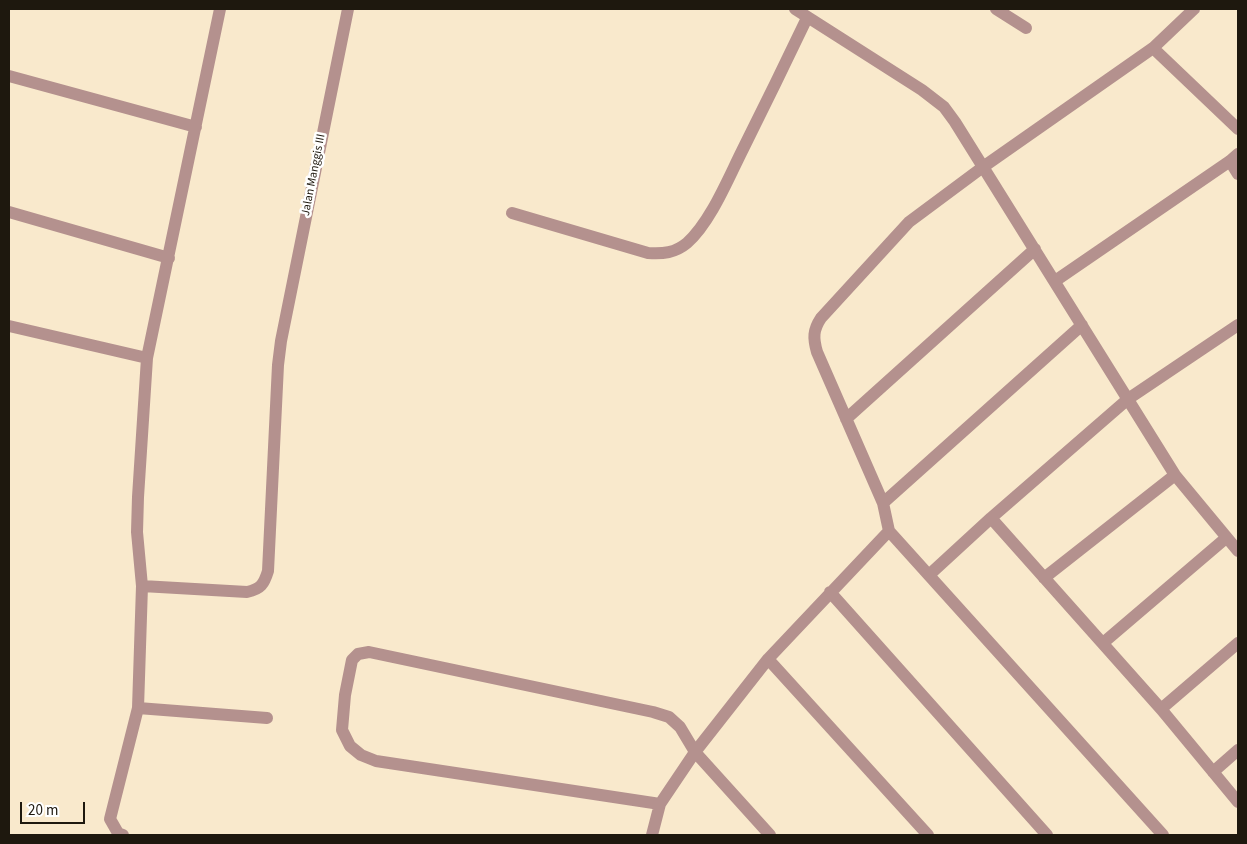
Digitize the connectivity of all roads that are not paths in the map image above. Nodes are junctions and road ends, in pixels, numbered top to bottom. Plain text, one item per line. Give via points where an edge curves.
1 (220, 9) edge
2 (348, 9) edge
3 (795, 9) edge
4 (996, 9) edge
5 (1194, 9) edge
6 (808, 18) junction
7 (1026, 28) dead end
8 (1153, 48) junction
9 (9, 76) edge
10 (196, 127) junction
11 (1238, 129) edge
12 (1234, 157) edge
13 (983, 167) junction
14 (1238, 174) edge
15 (9, 212) edge
16 (512, 213) dead end
17 (1035, 249) junction
18 (169, 258) junction
19 (1055, 281) junction
20 (1238, 324) edge
21 (1082, 325) junction
22 (9, 326) edge
23 (147, 358) junction
24 (1128, 399) junction
25 (846, 419) junction
26 (1176, 475) junction
27 (883, 503) junction
28 (991, 518) junction
29 (889, 531) junction
30 (1226, 538) junction
31 (1238, 551) edge
32 (929, 576) junction
33 (1044, 578) junction
34 (142, 586) junction
35 (830, 592) junction
36 (1103, 643) junction
37 (1238, 644) edge
38 (768, 659) junction
39 (138, 708) junction
40 (1161, 709) junction
41 (267, 718) dead end
42 (1238, 750) edge
43 (695, 752) junction
44 (1213, 772) junction
45 (1238, 802) edge
46 (660, 804) junction
47 (123, 835) edge
48 (652, 835) edge
49 (770, 835) edge
50 (928, 835) edge
51 (1047, 835) edge
52 (1163, 835) edge

1 - 10 street
2 - 34 street, Jalan Manggis III via 281,341 265,581 257,590 247,592
3 - 6 street
4 - 7 street
5 - 8 street
6 - 13 street via 933,97 955,122
6 - 16 street via 727,181 694,236 679,248 661,254 648,253
8 - 11 street
8 - 13 street
9 - 10 street
10 - 18 street
12 - 14 street
12 - 19 street
13 - 17 street
13 - 25 street via 909,222 814,328 817,352
15 - 18 street
17 - 19 street
17 - 25 street
18 - 23 street
19 - 21 street
20 - 24 street
21 - 24 street
21 - 27 street
22 - 23 street
23 - 34 street via 137,532
24 - 26 street
24 - 28 street
25 - 27 street
26 - 30 street
26 - 33 street
27 - 29 street
28 - 32 street
28 - 33 street
29 - 32 street
29 - 35 street
30 - 31 street
30 - 36 street
32 - 52 street
33 - 36 street
34 - 39 street
35 - 38 street
35 - 51 street
36 - 40 street
37 - 40 street
38 - 43 street
38 - 50 street
39 - 41 street
39 - 47 street via 110,819
40 - 44 street
42 - 44 street
43 - 46 street
43 - 46 street via 669,717 653,712 369,652 358,654 352,660 344,695 342,730 350,746 361,755 376,761
43 - 49 street
44 - 45 street
46 - 48 street

